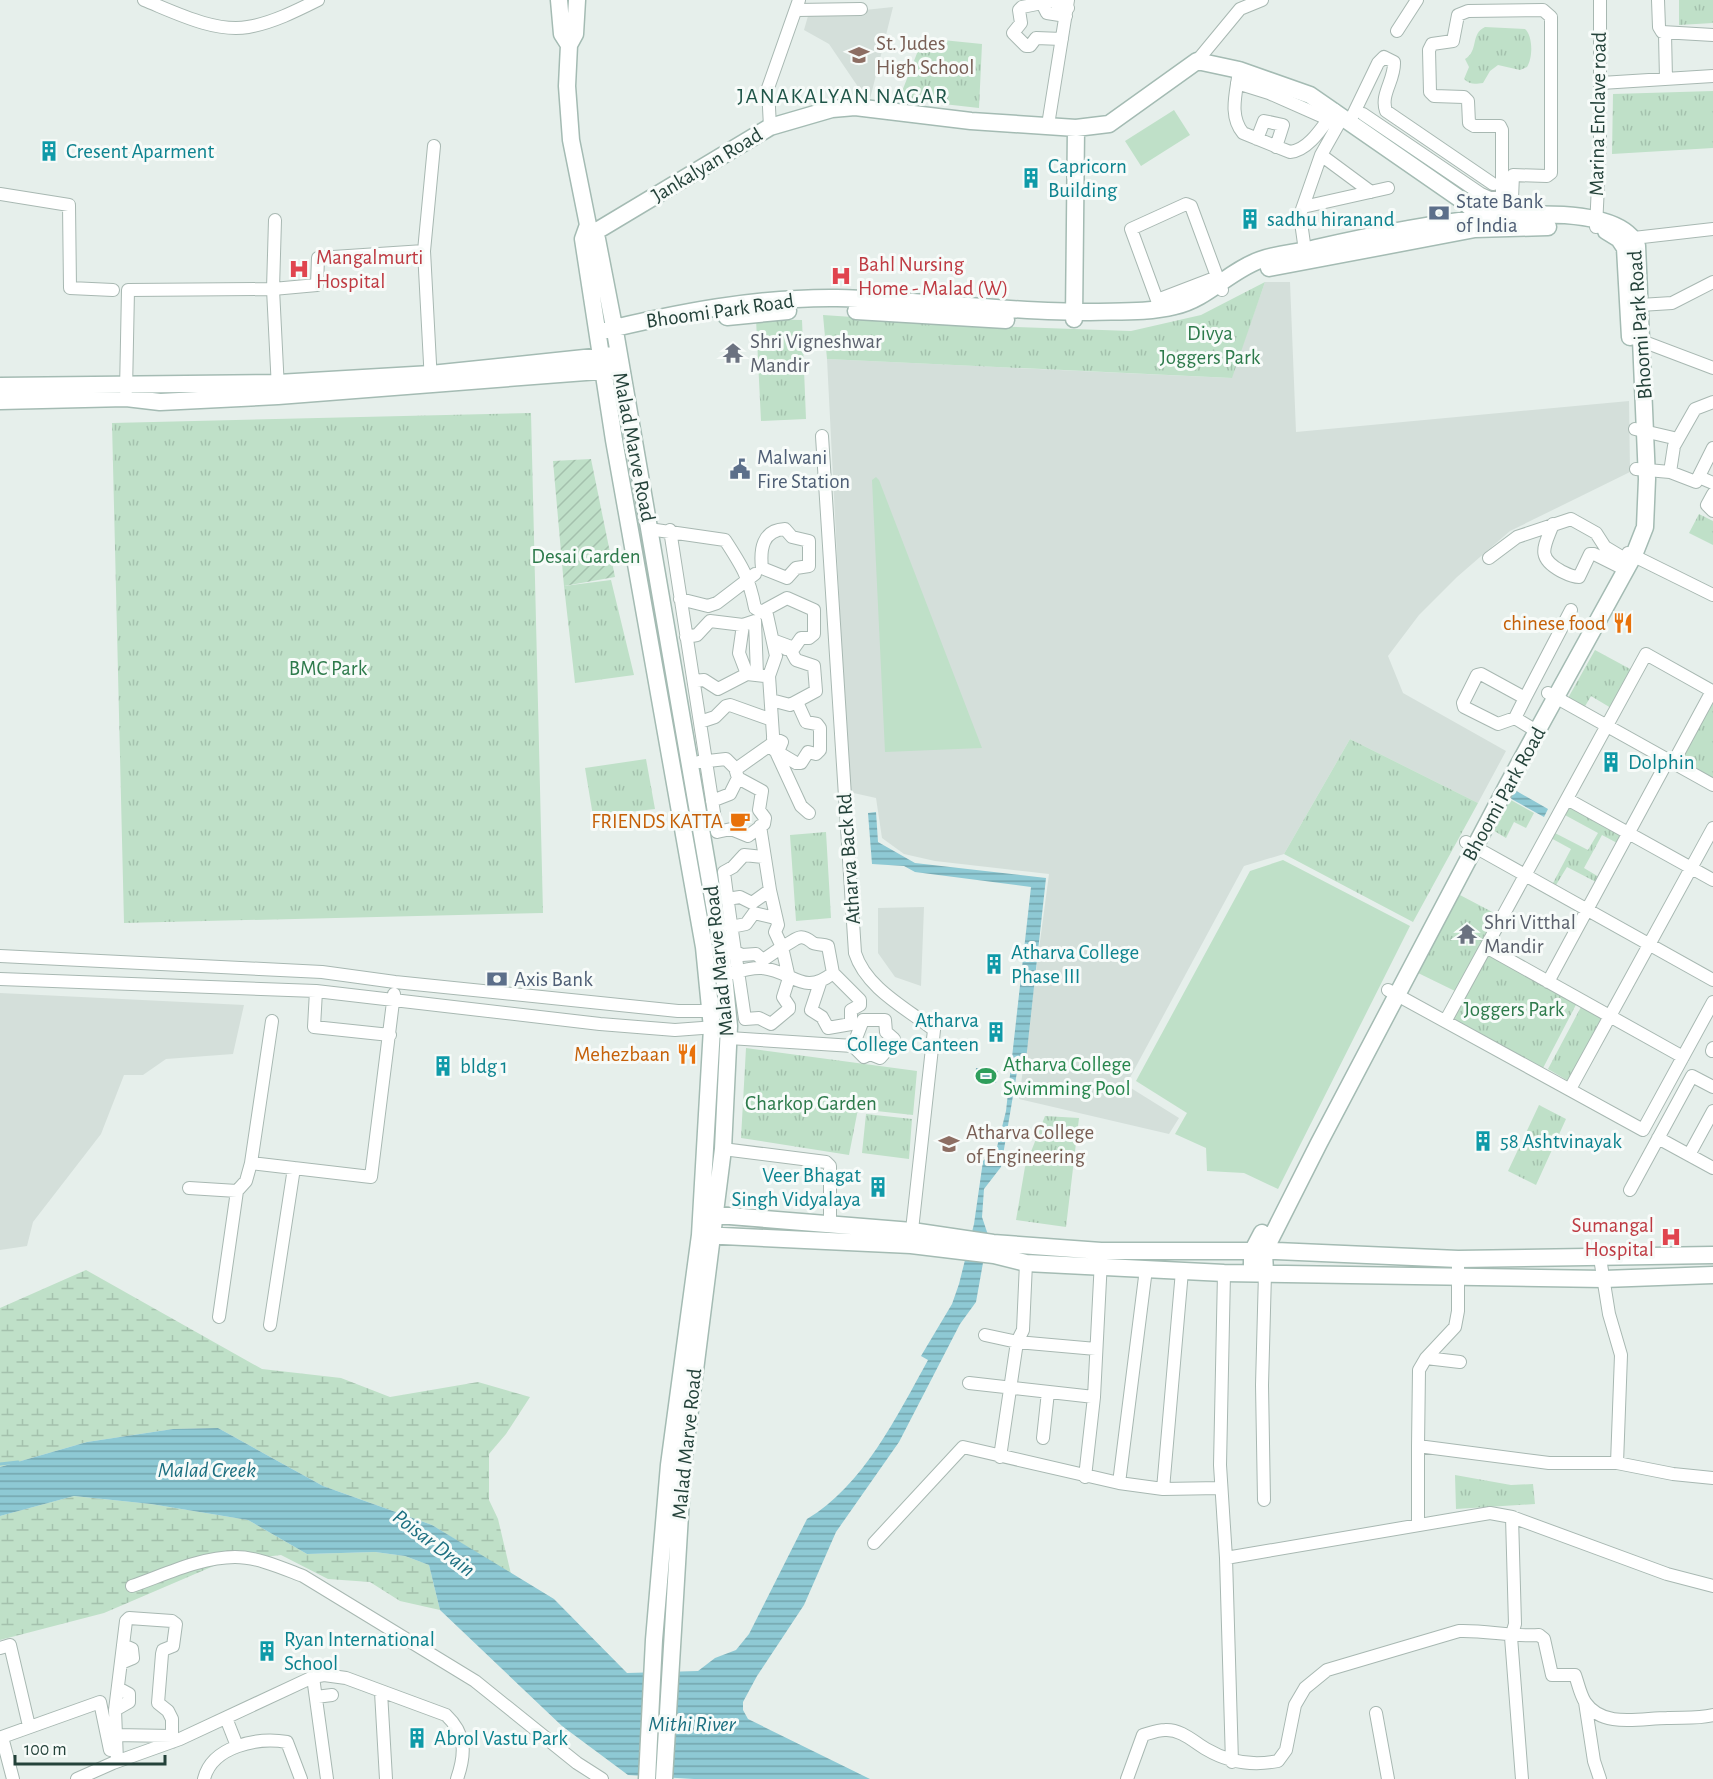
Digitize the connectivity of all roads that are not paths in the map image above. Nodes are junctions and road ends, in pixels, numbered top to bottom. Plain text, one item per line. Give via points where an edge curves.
1 (144, 0) edge
2 (318, 0) edge
3 (559, 0) edge
4 (577, 0) edge
5 (1050, 0) edge
6 (1262, 0) edge
7 (1417, 0) edge
8 (1600, 0) edge
9 (1658, 0) edge
10 (1239, 4) edge
11 (798, 5) edge
12 (1532, 5) edge
13 (1067, 8) edge
14 (861, 9) dead end
15 (1397, 31) dead end
16 (1665, 34) junction
17 (1713, 35) edge
18 (1062, 39) junction
19 (569, 45) junction
20 (1197, 61) junction
21 (1238, 76) junction
22 (1713, 76) edge
23 (1666, 79) junction
24 (1601, 83) junction
25 (1349, 117) junction
26 (1048, 125) junction
27 (770, 127) junction
28 (1076, 128) junction
29 (1257, 139) junction
30 (434, 146) dead end
31 (1276, 147) junction
32 (1321, 155) junction
33 (1502, 178) junction
34 (1388, 188) dead end
35 (1371, 192) junction
36 (0, 194) edge
37 (1303, 207) junction
38 (1501, 218) junction
39 (275, 220) dead end
40 (1597, 224) junction
41 (1713, 229) edge
42 (588, 232) junction
43 (1626, 238) junction
44 (424, 251) junction
45 (1306, 256) junction
46 (1713, 282) edge
47 (1220, 284) junction
48 (273, 289) junction
49 (113, 290) dead end
50 (1640, 305) junction
51 (1159, 308) junction
52 (1074, 315) junction
53 (1636, 338) junction
54 (609, 349) junction
55 (1713, 368) edge
56 (431, 379) junction
57 (0, 386) edge
58 (278, 389) junction
59 (126, 392) junction
60 (0, 401) edge
61 (1713, 402) edge
62 (1641, 429) junction
63 (631, 432) junction
64 (614, 435) junction
65 (822, 436) dead end
66 (1678, 439) junction
67 (1713, 448) edge
68 (1641, 469) junction
69 (1670, 472) junction
70 (1699, 477) junction
71 (1713, 483) edge
72 (1713, 494) edge
73 (646, 510) junction
74 (1713, 510) edge
75 (628, 512) junction
76 (1554, 524) junction
77 (650, 529) junction
78 (670, 530) junction
79 (1596, 533) junction
80 (1590, 554) junction
81 (1489, 558) dead end
82 (1626, 560) junction
83 (762, 568) junction
84 (749, 578) junction
85 (787, 578) junction
86 (1713, 595) edge
87 (788, 598) junction
88 (680, 599) junction
89 (1571, 610) dead end
90 (763, 611) junction
91 (686, 637) junction
92 (775, 641) junction
93 (789, 647) junction
94 (776, 656) junction
95 (758, 675) junction
96 (694, 681) junction
97 (1552, 696) junction
98 (1525, 698) junction
99 (771, 700) junction
100 (797, 702) junction
101 (772, 720) junction
102 (700, 722) junction
103 (1527, 725) junction
104 (1607, 726) junction
105 (774, 745) junction
106 (1671, 761) junction
107 (698, 763) junction
108 (736, 773) junction
109 (1713, 785) edge
110 (1567, 800) junction
111 (712, 801) junction
112 (809, 813) dead end
113 (760, 826) junction
114 (1713, 828) edge
115 (1628, 834) junction
116 (744, 836) junction
117 (1470, 844) junction
118 (744, 855) junction
119 (763, 857) junction
120 (1691, 868) junction
121 (1525, 876) junction
122 (1713, 880) edge
123 (770, 890) junction
124 (727, 899) junction
125 (1587, 910) junction
126 (775, 918) junction
127 (732, 927) junction
128 (1649, 945) junction
129 (782, 947) junction
130 (1486, 947) junction
131 (736, 952) junction
132 (0, 956) edge
133 (131, 964) junction
134 (731, 973) junction
135 (834, 973) junction
136 (789, 978) junction
137 (0, 979) edge
138 (1713, 980) edge
139 (395, 982) junction
140 (1548, 982) junction
141 (820, 983) junction
142 (130, 984) junction
143 (427, 986) junction
144 (316, 991) junction
145 (481, 991) junction
146 (1393, 992) junction
147 (393, 1001) junction
148 (1713, 1002) edge
149 (424, 1004) junction
150 (478, 1010) junction
151 (1610, 1016) junction
152 (1446, 1020) junction
153 (272, 1021) dead end
154 (726, 1022) junction
155 (843, 1027) junction
156 (390, 1035) junction
157 (747, 1039) junction
158 (1683, 1056) junction
159 (1713, 1087) edge
160 (1570, 1089) junction
161 (1713, 1111) edge
162 (1658, 1138) junction
163 (723, 1149) junction
164 (1689, 1155) junction
165 (251, 1163) junction
166 (294, 1167) junction
167 (1713, 1168) edge
168 (189, 1188) dead end
169 (1630, 1190) dead end
170 (237, 1191) junction
171 (708, 1214) junction
172 (830, 1224) junction
173 (706, 1235) junction
174 (911, 1238) junction
175 (1258, 1252) junction
176 (1713, 1255) edge
177 (1060, 1256) junction
178 (1600, 1258) junction
179 (1101, 1259) junction
180 (1458, 1259) junction
181 (1026, 1263) junction
182 (1146, 1269) junction
183 (1182, 1271) junction
184 (1258, 1272) junction
185 (1224, 1273) junction
186 (1713, 1275) edge
187 (1459, 1277) junction
188 (1604, 1280) junction
189 (219, 1317) dead end
190 (270, 1325) dead end
191 (985, 1335) dead end
192 (1017, 1342) junction
193 (1096, 1349) junction
194 (1424, 1361) junction
195 (1458, 1364) dead end
196 (969, 1383) dead end
197 (1009, 1387) junction
198 (1048, 1392) junction
199 (1094, 1397) junction
200 (1043, 1437) dead end
201 (1418, 1446) junction
202 (1000, 1457) junction
203 (1617, 1463) junction
204 (1085, 1477) junction
205 (1713, 1478) edge
206 (1119, 1484) junction
207 (1220, 1488) junction
208 (1163, 1489) junction
209 (1264, 1500) dead end
210 (1512, 1517) junction
211 (1418, 1524) junction
212 (874, 1543) dead end
213 (1226, 1558) junction
214 (132, 1586) dead end
215 (1713, 1586) edge
216 (1511, 1637) junction
217 (663, 1640) junction
218 (0, 1648) edge
219 (313, 1677) junction
220 (381, 1692) junction
221 (332, 1695) dead end
222 (316, 1697) junction
223 (1585, 1702) junction
224 (1376, 1713) dead end
225 (1713, 1715) edge
226 (226, 1718) junction
227 (29, 1726) junction
228 (115, 1735) junction
229 (172, 1739) junction
230 (237, 1746) junction
231 (3, 1755) edge
232 (115, 1762) junction
233 (1232, 1762) junction
234 (13, 1779) edge
235 (80, 1779) edge
236 (204, 1779) edge
237 (301, 1779) edge
238 (327, 1779) edge
239 (386, 1779) edge
240 (457, 1779) edge
241 (602, 1779) edge
242 (647, 1779) edge
243 (664, 1779) edge
244 (1126, 1779) edge
245 (1388, 1779) edge
246 (1522, 1779) edge
247 (1600, 1779) edge

1 - 2 street via 217,26 246,28
3 - 19 main road via 562,34
4 - 19 main road via 575,34
5 - 13 street
6 - 10 street
7 - 15 street
8 - 24 street, Marina Enclave road
9 - 16 street via 1659,27
10 - 20 street
11 - 14 street
11 - 27 street via 768,88
12 - 33 street via 1551,17 1551,173
12 - 33 street via 1458,15 1453,40 1432,44 1429,50 1430,92 1434,96 1464,97 1468,101 1469,123 1474,126 1500,126
13 - 18 street
13 - 18 street via 1047,13 1042,3 1022,7 1021,23 1013,33 1026,46 1036,38
16 - 17 street
16 - 23 street
18 - 26 street
19 - 42 main road, Malad Marve Road via 570,140
20 - 21 main road
20 - 28 main road, Jankalyan Road via 1109,124
21 - 25 main road via 1310,95
21 - 29 street via 1233,102 1238,128
22 - 23 street
23 - 24 street
24 - 40 street, Marina Enclave road
25 - 31 street via 1297,151
25 - 32 street
25 - 33 street via 1378,63 1389,58 1394,69 1383,102 1386,111
25 - 38 main road via 1463,201
25 - 38 street via 1490,198
26 - 27 main road, Jankalyan Road via 971,121 855,107 832,109
26 - 28 main road, Jankalyan Road
27 - 42 main road, Jankalyan Road
28 - 52 main road
29 - 31 street
29 - 31 street via 1264,121 1283,125
30 - 44 street
32 - 35 street
32 - 37 street
33 - 38 street
33 - 38 street
34 - 35 street
35 - 37 street
36 - 49 street via 69,205 69,288
37 - 45 street via 1300,215
38 - 40 main road, Bhoomi Park Road
38 - 45 main road, Bhoomi Park Road via 1467,230
39 - 48 street
40 - 43 main road, Bhoomi Park Road via 1622,227
41 - 43 street
42 - 54 main road, Malad Marve Road
43 - 50 main road, Bhoomi Park Road via 1637,246
43 - 53 main road, Bhoomi Park Road
44 - 48 street via 318,258 317,285
44 - 56 street
45 - 47 main road, Bhoomi Park Road via 1264,264
46 - 50 street via 1672,303
47 - 51 street
47 - 51 main road, Bhoomi Park Road via 1179,309
47 - 51 street via 1191,206 1186,204 1131,229
48 - 58 street
48 - 59 street via 128,290
50 - 53 main road, Bhoomi Park Road
51 - 52 main road, Bhoomi Park Road via 1115,315
52 - 54 main road, Bhoomi Park Road via 834,304 753,308 691,317
53 - 55 street
53 - 62 main road, Bhoomi Park Road
54 - 56 main road, Bhoomi Park Road
54 - 63 main road, Malad Marve Road
54 - 64 main road, Malad Marve Road
56 - 58 main road, Bhoomi Park Road
57 - 59 main road
58 - 59 main road, Bhoomi Park Road
59 - 60 main road
61 - 66 street via 1695,410
62 - 66 street
62 - 68 main road, Bhoomi Park Road
63 - 64 main road
63 - 73 main road, Malad Marve Road
64 - 75 main road, Malad Marve Road
65 - 174 street, Atharva Back Rd via 855,953 860,968 879,989 934,1030
66 - 69 street
67 - 70 street
68 - 69 street
68 - 82 main road, Bhoomi Park Road via 1645,527
69 - 70 street via 1693,482
70 - 71 street
72 - 74 street via 1707,505
73 - 75 main road
73 - 77 main road, Malad Marve Road
75 - 154 main road, Malad Marve Road via 704,946
76 - 79 street via 1571,519
76 - 80 street via 1543,552 1553,567 1579,577
76 - 81 street via 1517,537
77 - 78 street
77 - 107 main road, Malad Marve Road
78 - 84 street via 725,540
78 - 88 street
79 - 80 street
79 - 82 street via 1605,547
80 - 82 street
82 - 86 street
82 - 97 main road, Bhoomi Park Road
83 - 84 street
83 - 85 street
83 - 85 street via 760,552 765,539 785,529 792,537 809,542 809,566 796,568
84 - 88 street via 708,606
84 - 90 street via 755,608
85 - 87 street
87 - 90 street
87 - 93 street via 814,610 814,634 801,638 794,648
88 - 91 street
89 - 98 street
90 - 92 street
91 - 95 street via 697,635 710,621 744,625 739,653
91 - 96 street
92 - 93 street
92 - 94 street
93 - 94 street
93 - 100 street via 796,660 814,666 816,690
94 - 95 street
95 - 96 street via 718,690 704,680
95 - 99 street
96 - 102 street
97 - 103 main road, Bhoomi Park Road
97 - 104 street
98 - 103 street
98 - 103 street via 1481,674 1463,703 1498,724
99 - 100 street via 790,705
99 - 101 street
100 - 105 street via 806,722 820,728 820,750 816,754 808,752 801,763 796,763
101 - 102 street via 726,705 715,717
101 - 105 street
102 - 107 street
103 - 117 main road, Bhoomi Park Road via 1510,770
104 - 106 street
104 - 106 street via 1646,654 1713,691
104 - 110 street
105 - 108 street
105 - 112 street via 798,800
106 - 109 street
106 - 115 street
107 - 108 street via 726,759
107 - 111 street
107 - 134 main road, Malad Marve Road
108 - 111 street via 730,794
108 - 113 street via 762,791 759,813 765,818
110 - 115 street
110 - 121 street
111 - 116 street via 717,832 731,829
113 - 116 street
113 - 119 street
114 - 120 street
115 - 120 street
115 - 125 street
116 - 118 street
117 - 121 street
117 - 146 main road, Bhoomi Park Road
118 - 119 street
118 - 124 street via 724,872
119 - 123 street
120 - 122 street
120 - 128 street
121 - 125 street
121 - 130 street
123 - 124 street via 752,903 740,897
123 - 126 street
124 - 127 street
125 - 128 street
125 - 140 street
126 - 127 street via 754,914 746,924
126 - 129 street
127 - 131 street
128 - 138 street
128 - 151 street
129 - 131 street via 763,960 756,954
129 - 135 street via 803,936 828,946
129 - 136 street
130 - 140 street
130 - 152 street
131 - 134 street
132 - 133 street
133 - 139 street via 322,972
133 - 142 street
134 - 136 street via 764,968
134 - 154 main road, Malad Marve Road
135 - 141 street
135 - 155 street via 860,1000 860,1005 851,1010 851,1024
136 - 141 street
136 - 154 street via 782,995 789,1010 771,1024 759,1018
137 - 142 street
139 - 143 street
139 - 147 street
140 - 151 street
141 - 155 street via 811,1010 822,1017 828,1028
142 - 144 street
143 - 145 street
143 - 149 street
144 - 147 street
144 - 156 street via 314,1027
145 - 150 street
145 - 154 street via 678,1011
146 - 152 street
146 - 175 main road, Bhoomi Park Road
147 - 149 street
147 - 156 street
148 - 158 street
149 - 150 street
150 - 154 street via 675,1030
151 - 158 street
151 - 160 street
152 - 160 street
153 - 165 street
154 - 157 street
154 - 157 street
154 - 163 main road, Malad Marve Road
154 - 171 main road, Malad Marve Road
155 - 157 street via 846,1045
156 - 166 street via 371,1177
158 - 160 street via 1643,1130
159 - 162 street via 1692,1076
161 - 164 street
162 - 164 street
162 - 169 street
163 - 171 main road, Malad Marve Road
163 - 172 street via 826,1162 830,1166
164 - 167 street
165 - 166 street
165 - 170 street via 246,1181
166 - 190 street
168 - 170 street
170 - 189 street
171 - 172 main road
171 - 173 main road, Malad Marve Road
172 - 174 main road
173 - 174 main road
173 - 217 main road, Malad Marve Road
174 - 177 main road via 993,1243
174 - 181 main road
175 - 179 main road
175 - 180 main road
175 - 184 main road, Bhoomi Park Road
176 - 178 main road
177 - 179 main road
177 - 181 main road
178 - 180 main road
178 - 188 street
179 - 182 main road
179 - 193 street
180 - 187 street
181 - 192 street via 1023,1330
182 - 183 main road
182 - 206 street
183 - 185 main road
183 - 208 street
184 - 185 main road
184 - 187 main road
184 - 209 street
185 - 207 street
186 - 188 main road
187 - 188 main road
187 - 194 street via 1455,1327
188 - 203 street via 1621,1355
191 - 192 street
192 - 193 street
192 - 197 street
193 - 199 street
194 - 195 street
194 - 201 street via 1419,1370
196 - 197 street
197 - 198 street
197 - 202 street
198 - 199 street
198 - 200 street
199 - 204 street
201 - 203 street via 1549,1463
201 - 211 street
202 - 204 street
202 - 212 street via 958,1449
203 - 205 street
204 - 206 street
206 - 208 street
207 - 208 street
207 - 213 street
210 - 211 street via 1490,1513
210 - 215 street via 1667,1574
210 - 216 street via 1515,1624
211 - 213 street
213 - 233 street
214 - 241 street via 190,1566 235,1557 272,1564 303,1576 475,1681
216 - 223 street via 1539,1635 1544,1639 1552,1675 1575,1676
216 - 233 street via 1477,1630 1459,1631 1327,1670 1305,1688 1295,1705 1286,1750 1278,1761
216 - 246 street
217 - 242 main road, Malad Marve Road
217 - 243 main road, Malad Marve Road
218 - 227 street via 10,1646
219 - 220 street via 346,1678
219 - 222 street
219 - 226 street
220 - 239 street
220 - 240 street via 439,1710 458,1727 463,1755
221 - 222 street
222 - 238 street
223 - 225 street via 1623,1722
223 - 247 street
224 - 245 street
226 - 229 street
226 - 230 street
227 - 231 street via 2,1737
227 - 232 street via 100,1702
228 - 229 street
228 - 229 street via 126,1621 172,1621 176,1624 174,1646 163,1650 158,1703 172,1719
228 - 232 street
229 - 232 street
230 - 236 street via 210,1763
230 - 237 street via 272,1739 287,1742
231 - 234 street
232 - 235 street
233 - 244 street via 1190,1737 1167,1729 1143,1735

